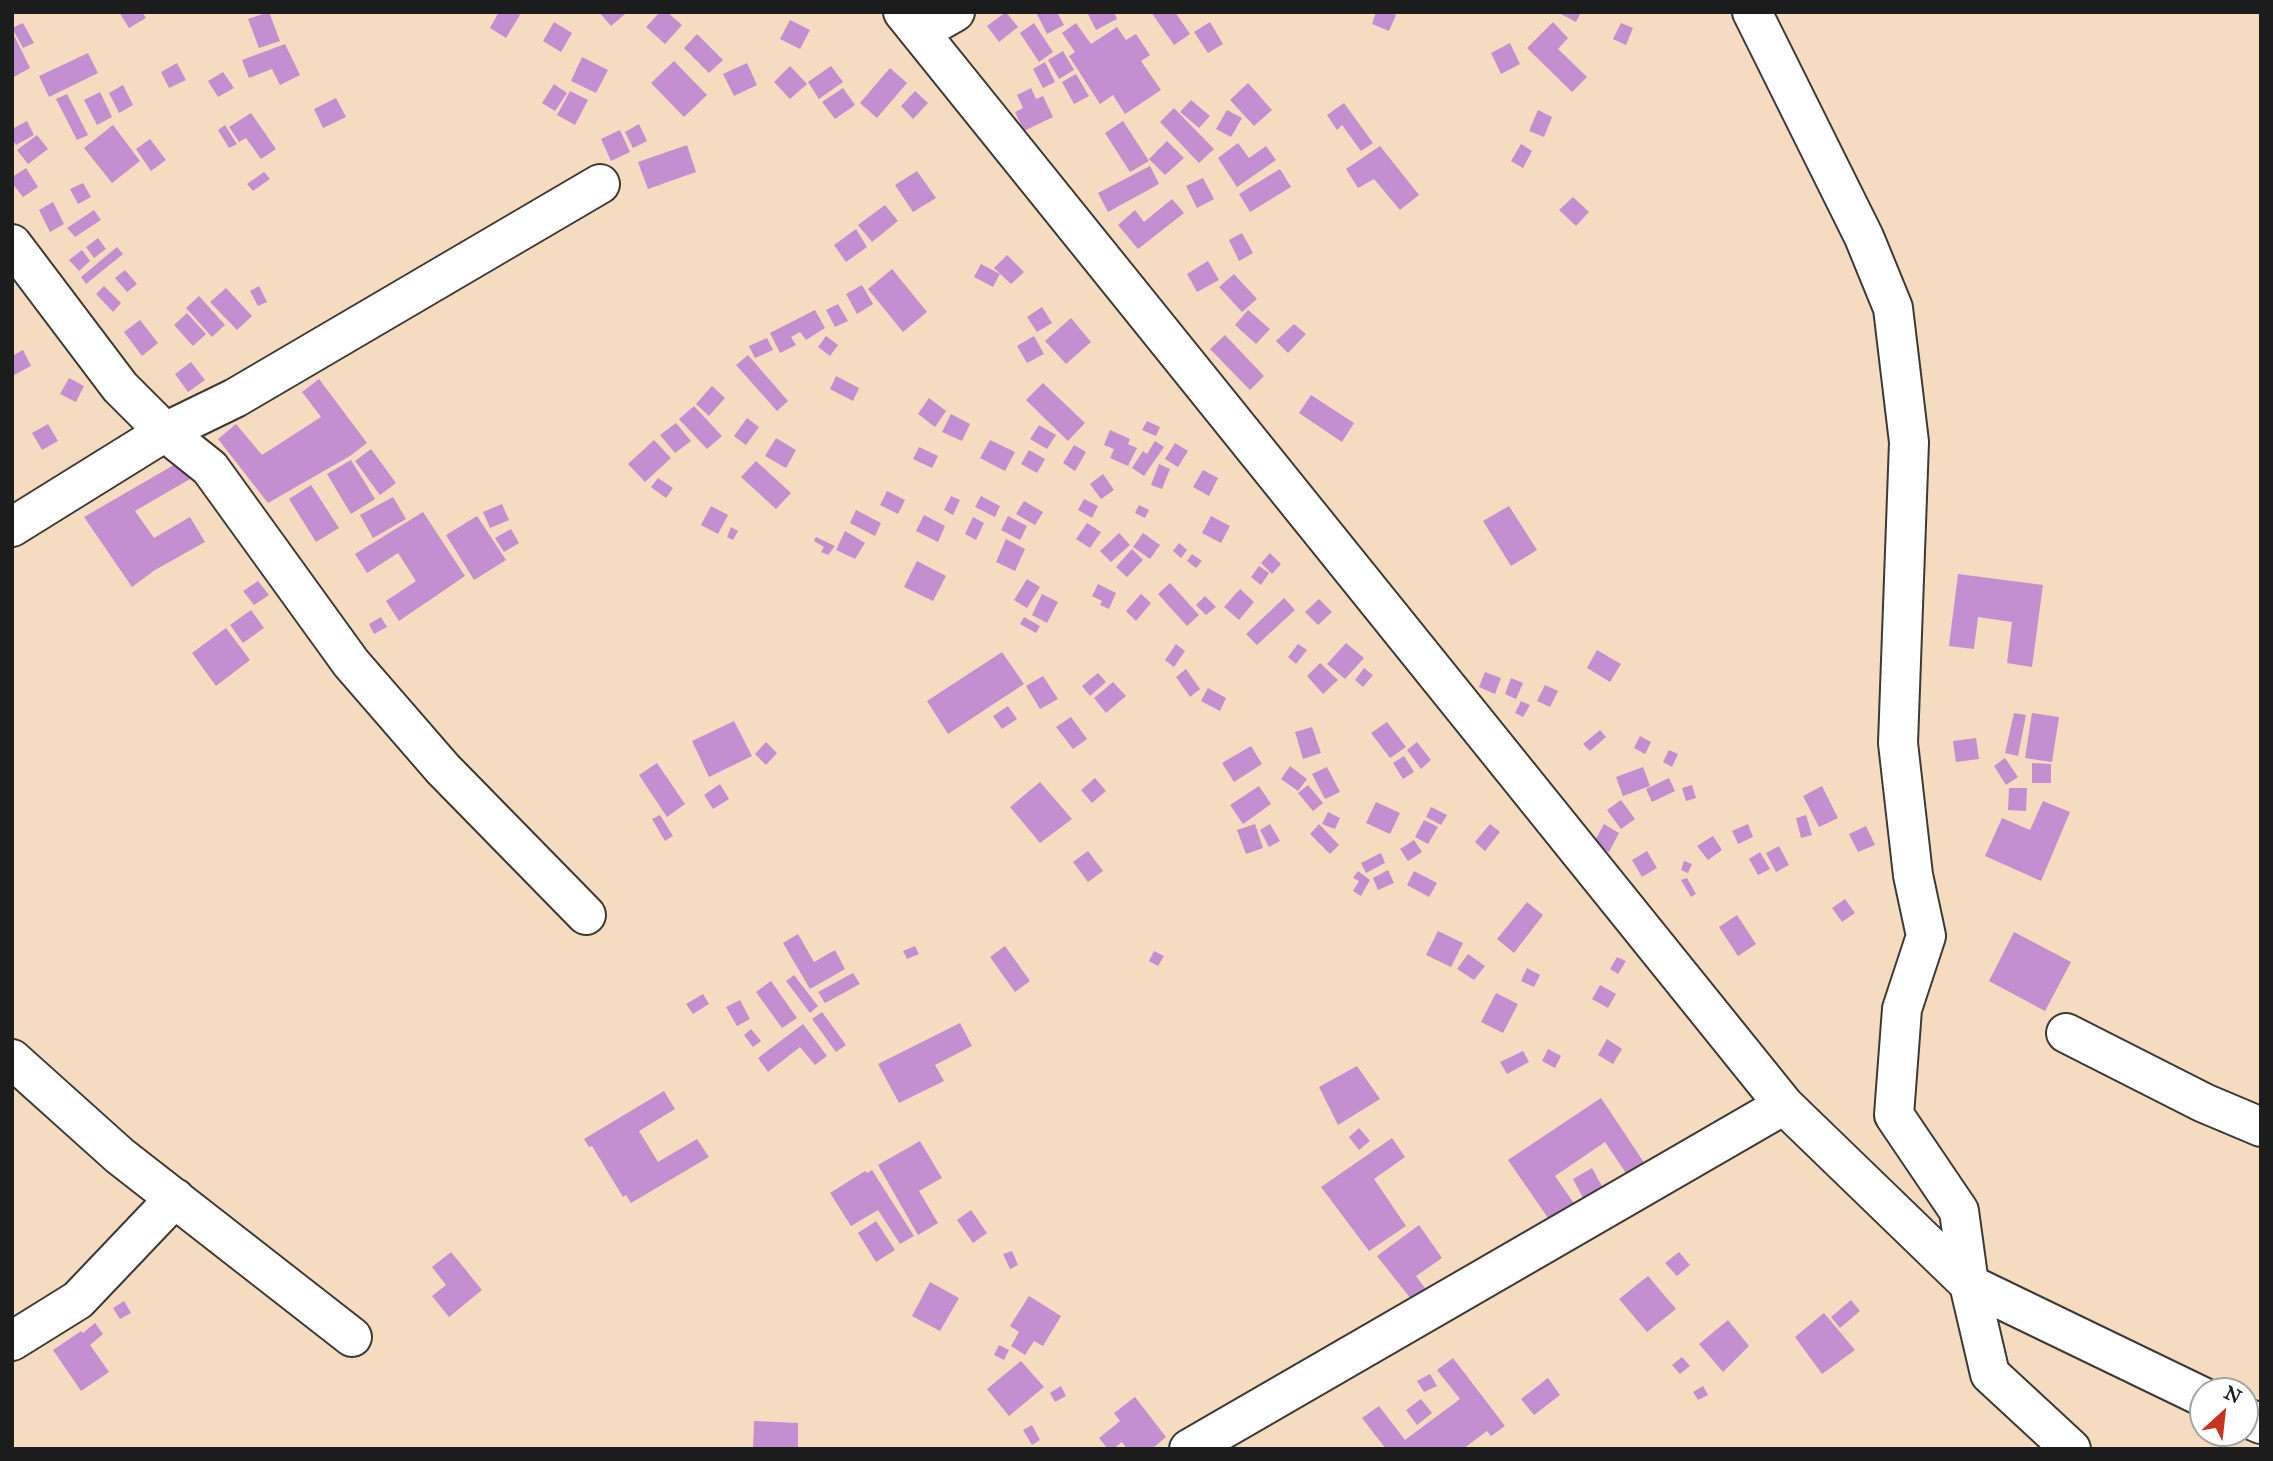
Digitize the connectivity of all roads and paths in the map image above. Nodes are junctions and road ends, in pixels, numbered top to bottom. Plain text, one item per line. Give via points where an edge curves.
1 (955, 12) edge
2 (1752, 12) edge
3 (912, 22) edge
4 (600, 184) dead end
5 (12, 244) edge
6 (164, 432) junction
7 (12, 527) edge
8 (586, 915) dead end
9 (2066, 1032) dead end
10 (12, 1059) edge
11 (1784, 1105) junction
12 (2261, 1127) edge
13 (174, 1198) junction
14 (1969, 1284) junction
15 (352, 1337) dead end
16 (12, 1341) edge
17 (2189, 1390) edge
18 (1189, 1449) edge
19 (2071, 1449) edge

1 - 3 street
2 - 14 street via 1864,237 1893,308 1909,442 1898,743 1913,875 1926,936 1902,1009 1894,1115 1959,1211
3 - 11 street
4 - 6 street via 234,398
5 - 6 street via 120,387
6 - 7 street
6 - 8 street via 210,468 351,663 426,750
9 - 12 street
10 - 13 street
11 - 14 street
11 - 18 street
13 - 15 street
13 - 16 street via 78,1300
14 - 17 street
14 - 19 street via 1990,1374

